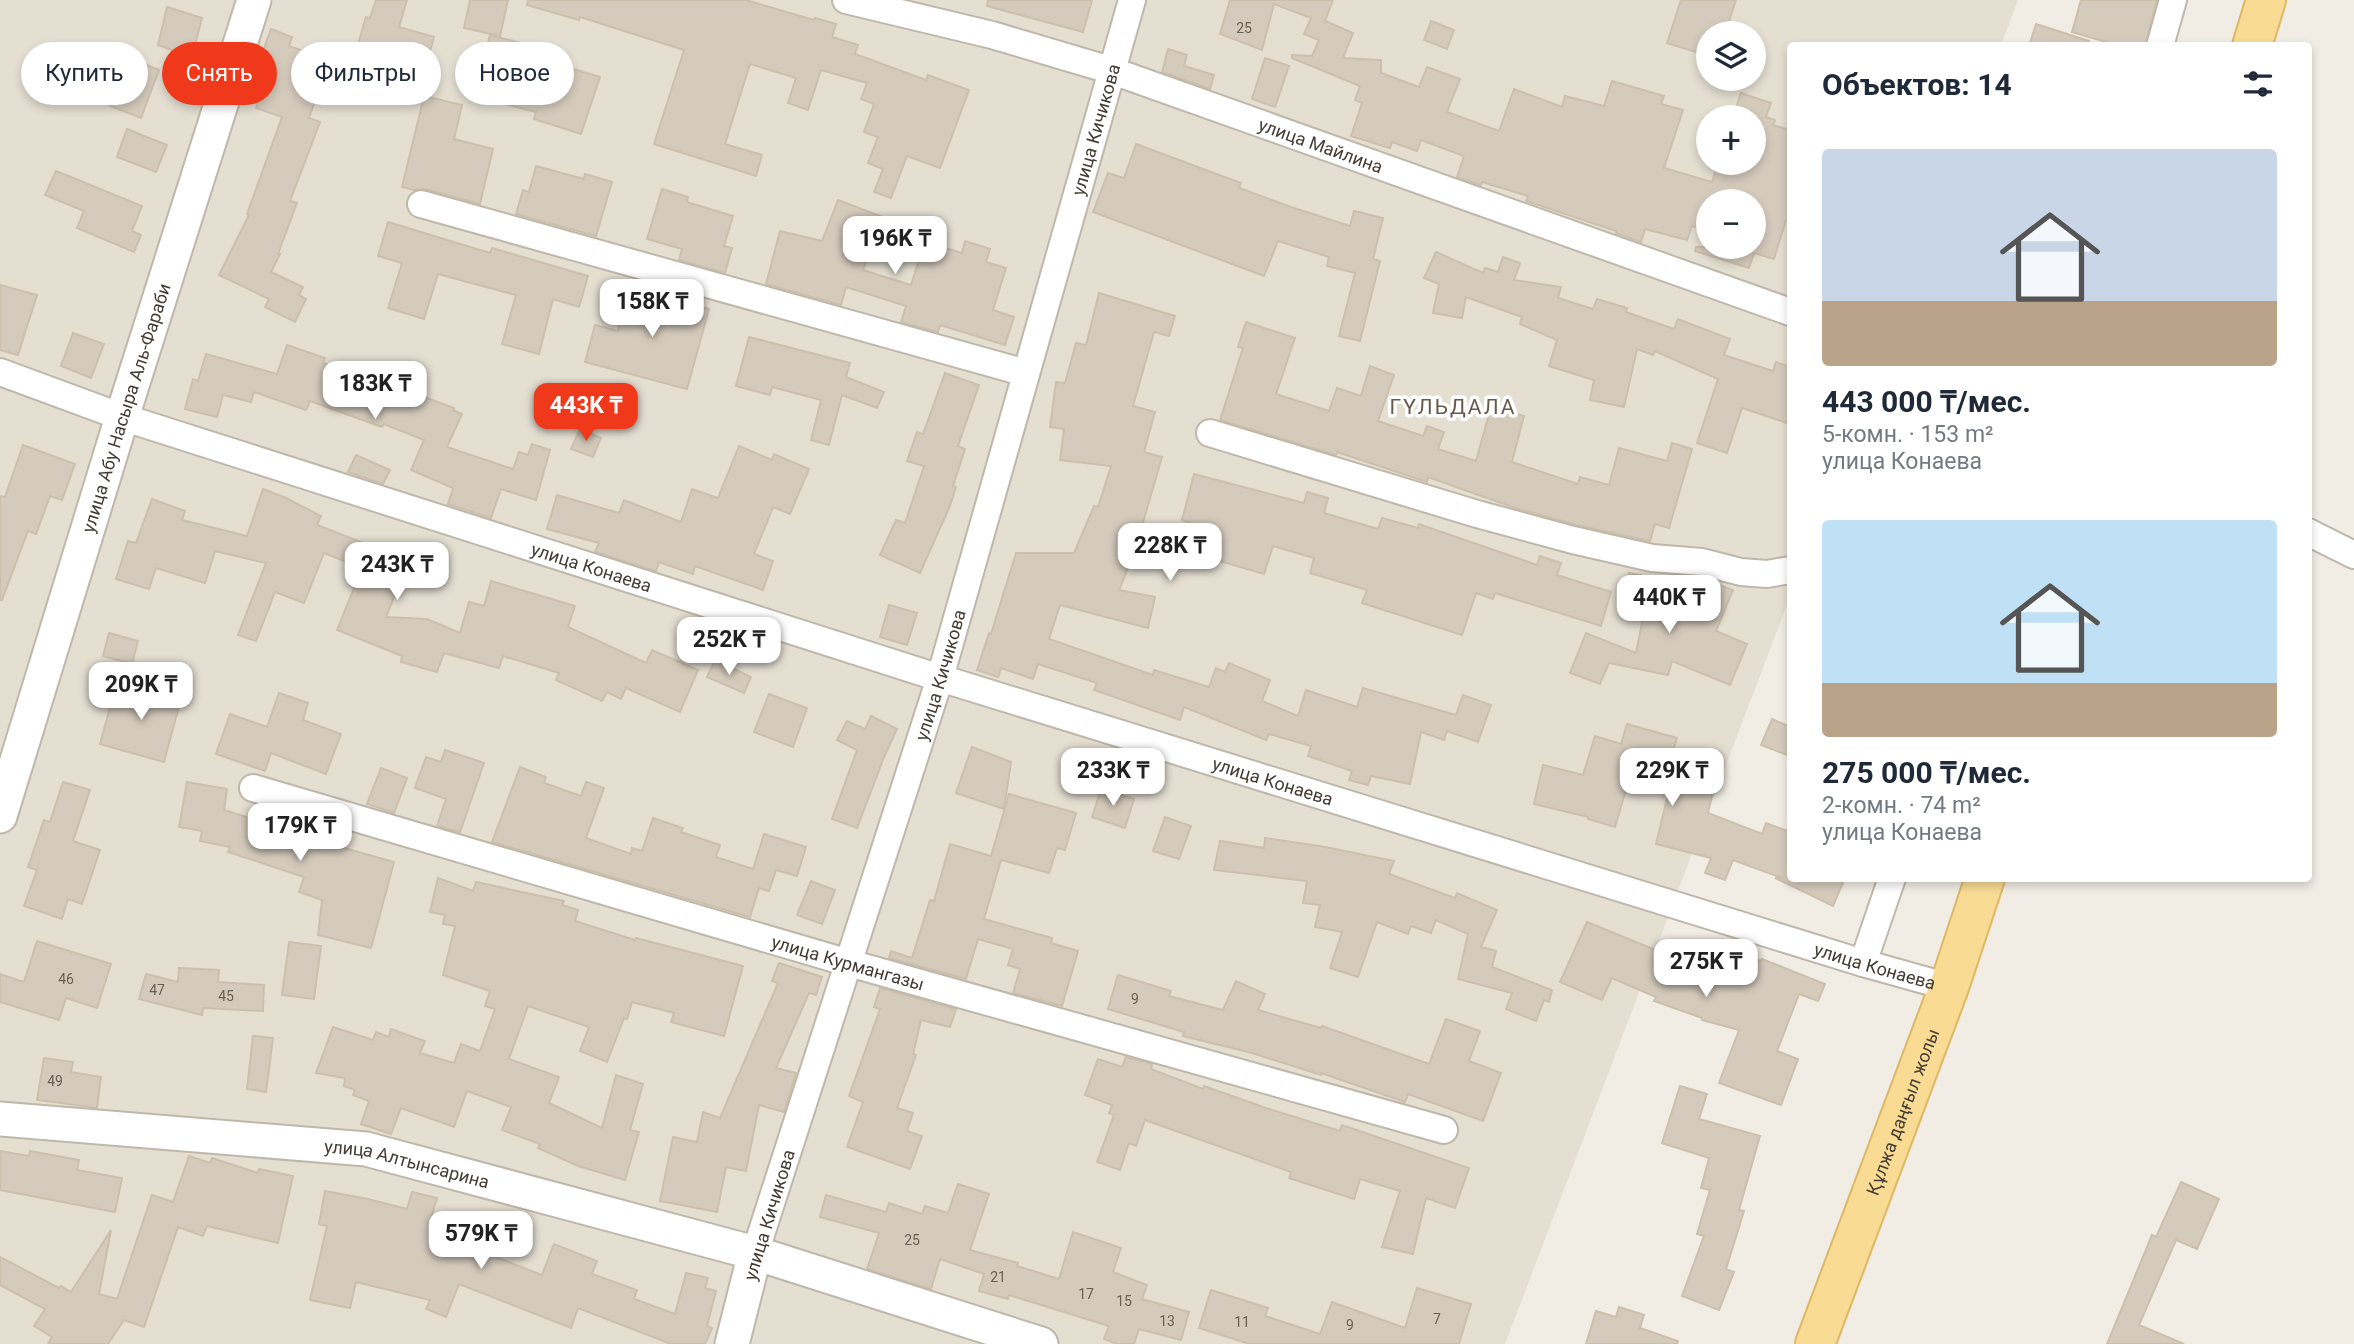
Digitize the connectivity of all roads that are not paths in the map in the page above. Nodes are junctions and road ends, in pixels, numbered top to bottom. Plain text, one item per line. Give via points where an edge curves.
1 (254, 0) edge
2 (846, 0) edge
3 (1132, 0) edge
4 (2173, 0) edge
5 (2266, 0) edge
6 (2161, 42) edge
7 (2253, 42) edge
8 (1111, 70) junction
9 (421, 204) dead end
10 (1787, 311) edge
11 (0, 372) edge
12 (1026, 373) junction
13 (122, 417) junction
14 (1210, 433) dead end
15 (2312, 534) edge
16 (2354, 555) edge
17 (1787, 571) edge
18 (940, 678) junction
19 (253, 788) dead end
20 (0, 816) edge
21 (1891, 882) edge
22 (1984, 882) edge
23 (849, 963) junction
24 (1863, 963) junction
25 (1949, 987) junction
26 (0, 1119) edge
27 (1444, 1130) dead end
28 (755, 1253) junction
29 (732, 1344) edge
30 (1041, 1344) edge
31 (1815, 1344) edge

1 - 13 street, улица Абу Насыра Аль-Фараби
2 - 8 street, улица Майлина
3 - 8 street, улица Кичикова
4 - 6 street
5 - 7 main road
8 - 10 street, улица Майлина
8 - 12 street, улица Кичикова
9 - 12 street
11 - 13 street, улица Конаева
12 - 18 street, улица Кичикова
13 - 18 street, улица Конаева
13 - 20 street, улица Абу Насыра Аль-Фараби
14 - 17 street via 1573,540 1741,572
15 - 16 street
18 - 23 street, улица Кичикова
18 - 24 street, улица Конаева
19 - 23 street, улица Курмангазы
21 - 24 street
22 - 25 main road, Құлжа даңғыл жолы
23 - 27 street, улица Курмангазы
23 - 28 street, улица Кичикова
24 - 25 street, улица Конаева
25 - 31 main road, Құлжа даңғыл жолы
26 - 28 street, улица Алтынсарина via 366,1149
28 - 29 street, улица Кичикова
28 - 30 street, улица Алтынсарина

